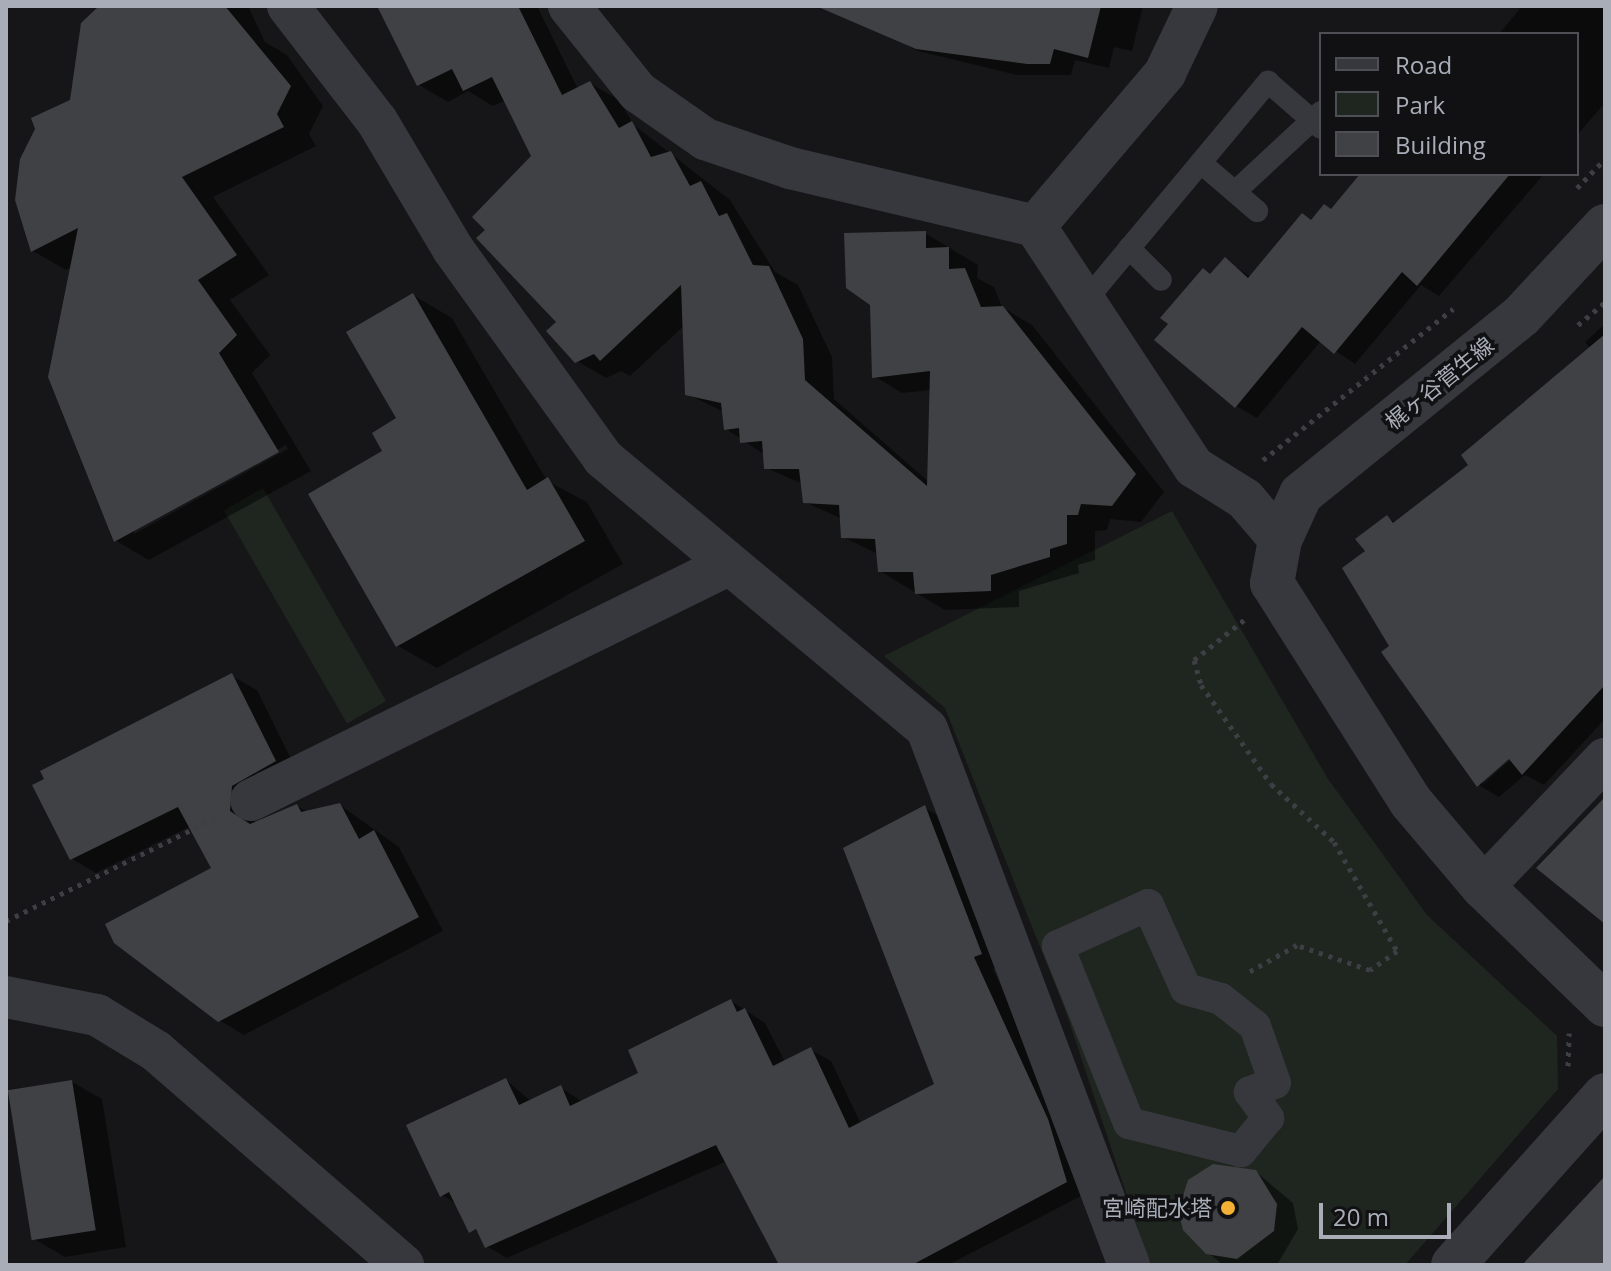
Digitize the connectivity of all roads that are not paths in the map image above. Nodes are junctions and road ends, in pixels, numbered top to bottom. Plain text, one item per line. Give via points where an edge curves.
1 (288, 6) edge
2 (569, 6) edge
3 (1197, 6) edge
4 (1319, 120) edge
5 (1201, 163) junction
6 (1237, 190) junction
7 (1257, 211) dead end
8 (1035, 226) junction
9 (1598, 247) edge
10 (1129, 248) junction
11 (1161, 280) dead end
12 (1087, 299) junction
13 (1280, 540) junction
14 (728, 565) junction
15 (1605, 759) edge
16 (251, 800) road end
17 (1483, 887) junction
18 (1208, 995) joint
19 (6, 997) edge
20 (1605, 1005) edge
21 (1586, 1088) edge
22 (403, 1265) edge
23 (1129, 1265) edge
24 (1453, 1265) edge

1 - 14 street via 377,121 453,249 603,458
2 - 8 street via 638,92 705,139 790,168
3 - 8 street via 1165,73
4 - 5 lane via 1268,82
4 - 6 lane
5 - 6 lane
5 - 10 lane
6 - 7 lane
8 - 12 street
9 - 13 street, 梶ヶ谷菅生線 via 1301,494
10 - 11 lane
10 - 12 lane
12 - 13 street via 1194,467 1245,499
13 - 17 street, 梶ヶ谷菅生線 via 1272,583 1411,802
14 - 16 street
14 - 23 street via 927,729
15 - 17 street
17 - 20 street, 梶ヶ谷菅生線
18 - 18 street via 1186,989 1148,905 1058,946 1129,1123 1241,1151 1268,1118 1250,1092 1275,1083 1255,1026
19 - 22 street via 97,1015 156,1051
21 - 24 street

